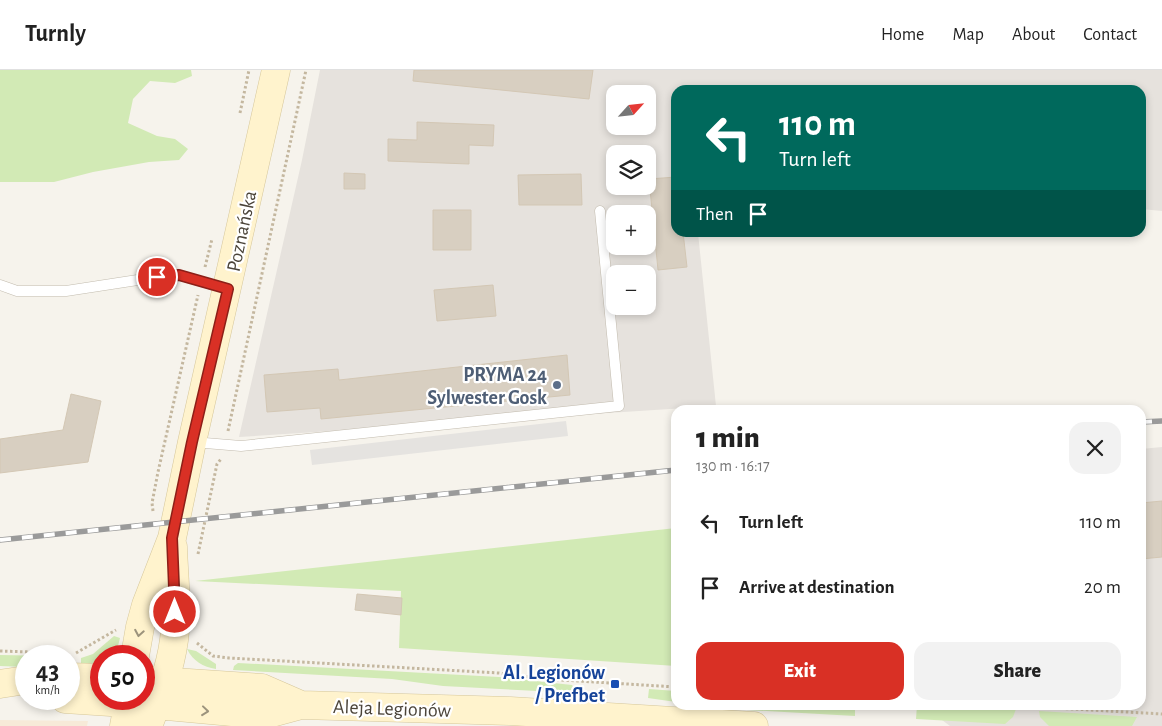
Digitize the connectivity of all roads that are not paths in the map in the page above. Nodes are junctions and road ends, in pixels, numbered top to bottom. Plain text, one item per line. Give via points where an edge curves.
1 (276, 70) edge
2 (600, 211) dead end
3 (0, 285) edge
4 (228, 289) junction
5 (192, 442) junction
6 (164, 528) junction
7 (127, 636) edge
8 (155, 692) edge
9 (155, 698) edge
10 (754, 726) edge

1 - 4 main road, Poznańska
2 - 5 lane via 619,406 241,446
3 - 4 lane via 17,291 66,291 179,275
4 - 5 main road, Poznańska
5 - 6 main road, Poznańska
6 -> 7 main road, Poznańska via 146,605
6 - 8 main road, Poznańska via 176,599 174,640
9 - 10 main road, Aleja Legionów via 264,715 300,705

